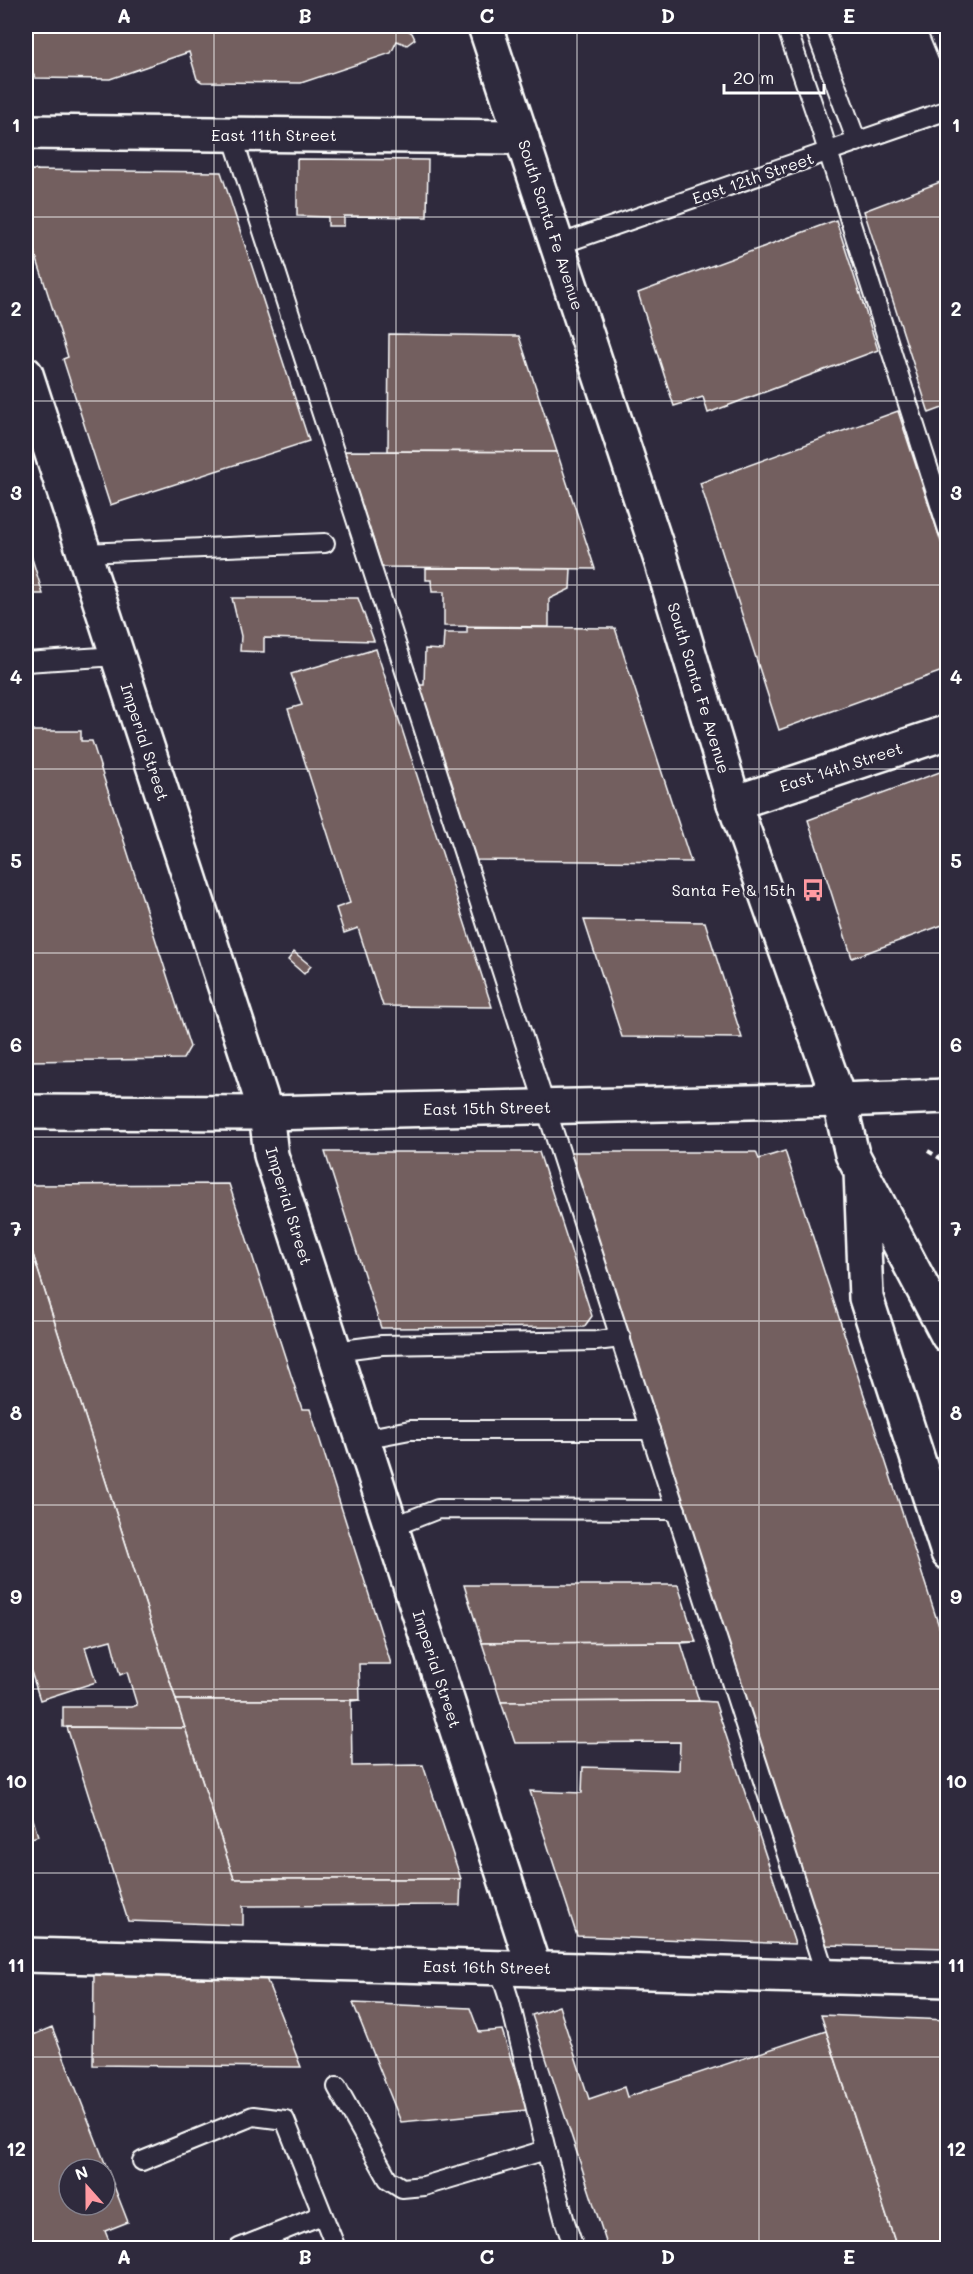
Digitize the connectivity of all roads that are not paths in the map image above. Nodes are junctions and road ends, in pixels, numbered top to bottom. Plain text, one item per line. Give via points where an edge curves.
1 (484, 26) edge
2 (786, 26) edge
3 (936, 26) edge
4 (817, 34) dead end
5 (948, 55) edge
6 (948, 110) edge
7 (26, 132) edge
8 (232, 135) junction
9 (522, 137) junction
10 (858, 142) junction
11 (829, 152) junction
12 (558, 245) junction
13 (26, 374) edge
14 (948, 530) edge
15 (326, 543) dead end
16 (84, 553) junction
17 (117, 656) junction
18 (26, 662) edge
19 (948, 732) edge
20 (734, 803) junction
21 (948, 1096) edge
22 (839, 1100) junction
23 (546, 1107) junction
24 (26, 1112) edge
25 (266, 1113) junction
26 (861, 1171) junction
27 (948, 1336) edge
28 (621, 1338) junction
29 (334, 1351) junction
30 (650, 1430) junction
31 (363, 1439) junction
32 (676, 1510) junction
33 (392, 1527) junction
34 (948, 1553) edge
35 (26, 1955) edge
36 (499, 1968) junction
37 (534, 1969) junction
38 (826, 1976) junction
39 (948, 1980) edge
40 (337, 2087) dead end
41 (546, 2150) junction
42 (142, 2161) dead end
43 (322, 2215) junction
44 (239, 2248) edge
45 (336, 2248) edge
46 (574, 2248) edge

1 - 9 street, South Santa Fe Avenue
2 - 11 lane
3 - 5 lane
4 - 10 lane
6 - 10 lane, East 12th Street
7 - 8 street, East 11th Street
8 - 9 street, East 11th Street
8 - 23 lane
9 - 12 street, South Santa Fe Avenue
10 - 11 lane, East 12th Street
11 - 12 lane, East 12th Street
11 - 14 lane
12 - 20 street, South Santa Fe Avenue via 661,560
13 - 16 street, Imperial Street
15 - 16 lane
16 - 17 street, Imperial Street
17 - 18 lane
17 - 25 street, Imperial Street
19 - 20 street, East 14th Street
20 - 22 street, South Santa Fe Avenue
21 - 22 street, East 15th Street
22 - 23 street, East 15th Street
22 - 26 street, South Santa Fe Avenue via 852,1154
23 - 25 street, East 15th Street
23 - 28 lane
24 - 25 street, East 15th Street
25 - 29 street, Imperial Street via 271,1155
26 - 27 street, South Santa Fe Avenue
26 - 34 street via 866,1298
28 - 29 lane via 382,1345
28 - 30 lane
29 - 31 street, Imperial Street
30 - 31 lane via 410,1430
30 - 32 lane
31 - 33 street, Imperial Street
32 - 33 lane via 438,1509
32 - 38 lane
33 - 37 street, Imperial Street
35 - 36 street, East 16th Street
36 - 37 street, East 16th Street
36 - 41 lane
37 - 38 street, East 16th Street
38 - 39 street, East 16th Street
40 - 41 lane via 388,2179 402,2188 424,2186
41 - 46 lane
42 - 43 lane via 253,2116 285,2120
43 - 44 lane
43 - 45 lane

